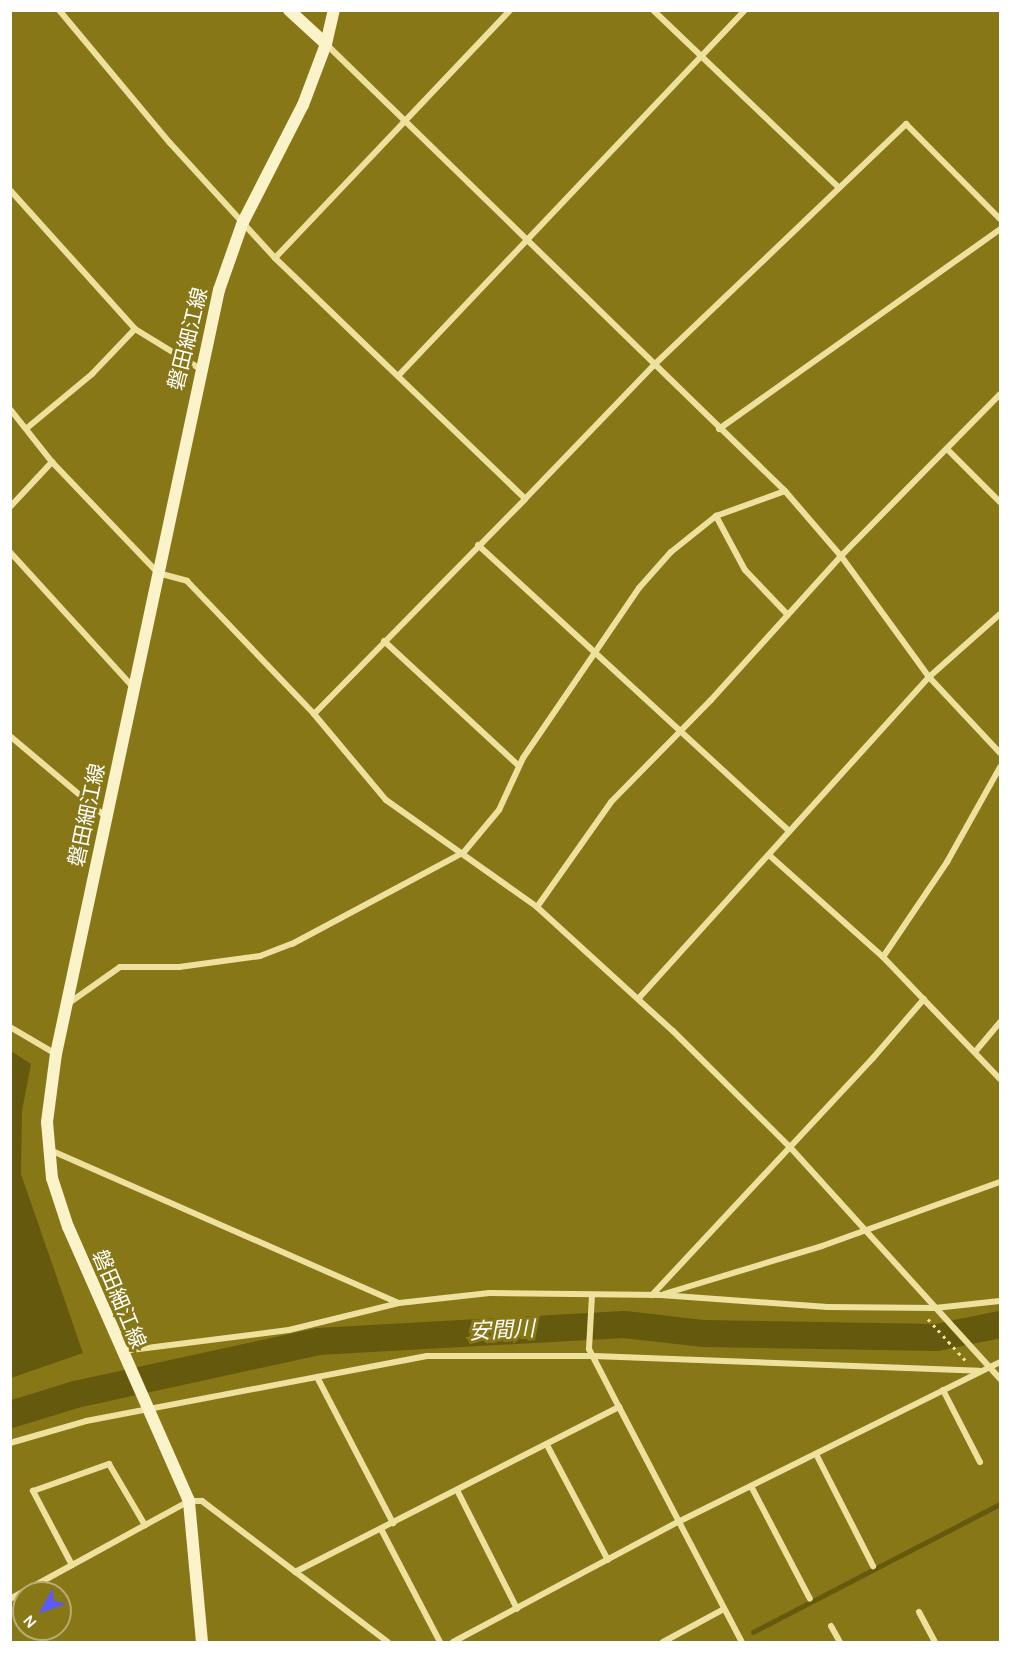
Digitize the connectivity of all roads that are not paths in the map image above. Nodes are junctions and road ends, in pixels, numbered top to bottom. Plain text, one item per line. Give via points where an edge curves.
1 (59, 10) edge
2 (289, 10) edge
3 (334, 10) edge
4 (510, 10) edge
5 (653, 10) edge
6 (745, 10) edge
7 (326, 44) junction
8 (701, 54) junction
9 (404, 121) junction
10 (838, 187) junction
11 (10, 190) edge
12 (1000, 219) edge
13 (243, 222) junction
14 (1000, 229) edge
15 (527, 241) junction
16 (275, 258) junction
17 (135, 328) junction
18 (654, 365) junction
19 (199, 368) junction
20 (399, 375) junction
21 (1000, 394) edge
22 (10, 409) edge
23 (27, 429) junction
24 (719, 429) junction
25 (947, 449) junction
26 (52, 462) junction
27 (785, 491) junction
28 (525, 499) junction
29 (1000, 502) edge
30 (10, 507) edge
31 (716, 516) junction
32 (478, 545) junction
33 (10, 552) edge
34 (841, 555) junction
35 (158, 573) junction
36 (1000, 614) edge
37 (788, 615) junction
38 (384, 640) junction
39 (594, 651) junction
40 (929, 677) junction
41 (133, 688) junction
42 (314, 714) junction
43 (679, 730) junction
44 (10, 736) edge
45 (1000, 753) edge
46 (519, 766) junction
47 (1000, 767) edge
48 (106, 817) junction
49 (789, 831) junction
50 (464, 852) junction
51 (769, 855) junction
52 (537, 907) junction
53 (883, 957) junction
54 (638, 999) junction
55 (924, 999) junction
56 (68, 1003) junction
57 (1000, 1022) edge
58 (10, 1027) edge
59 (975, 1052) junction
60 (56, 1053) junction
61 (1000, 1079) edge
62 (789, 1146) junction
63 (47, 1149) junction
64 (1000, 1182) edge
65 (866, 1230) junction
66 (592, 1295) junction
67 (652, 1295) junction
68 (661, 1295) junction
69 (1000, 1301) edge
70 (399, 1303) junction
71 (935, 1308) junction
72 (120, 1351) junction
73 (594, 1356) junction
74 (1000, 1362) edge
75 (988, 1366) junction
76 (979, 1371) junction
77 (317, 1377) junction
78 (1000, 1379) edge
79 (943, 1390) junction
80 (619, 1407) junction
81 (147, 1412) junction
82 (10, 1443) edge
83 (547, 1445) junction
84 (816, 1454) junction
85 (980, 1462) dead end
86 (751, 1486) junction
87 (457, 1490) junction
88 (189, 1501) junction
89 (678, 1522) junction
90 (393, 1523) junction
91 (145, 1525) junction
92 (381, 1529) junction
93 (608, 1560) junction
94 (72, 1565) junction
95 (873, 1566) dead end
96 (295, 1572) junction
97 (10, 1599) edge
98 (810, 1599) dead end
99 (517, 1609) junction
100 (724, 1609) junction
101 (919, 1612) dead end
102 (831, 1626) dead end
103 (202, 1642) edge
104 (388, 1642) edge
105 (440, 1642) edge
106 (453, 1642) edge
107 (663, 1642) edge
108 (742, 1642) edge
109 (840, 1642) edge
110 (935, 1642) edge

1 - 13 street via 170,143
2 - 7 main road
3 - 7 main road, 磐田細江線
4 - 9 street
5 - 8 street
6 - 8 street
7 - 9 street
7 - 13 main road, 磐田細江線 via 303,105
8 - 10 street
8 - 15 street
9 - 15 street
9 - 16 street
10 - 12 street via 906,124
10 - 18 street
11 - 17 street
13 - 16 street
13 - 19 main road, 磐田細江線 via 219,290
14 - 24 street
15 - 18 street
15 - 20 street
16 - 20 street
17 - 19 street
17 - 23 street via 92,374
18 - 24 street
18 - 28 street
19 - 35 main road, 磐田細江線
20 - 28 street
21 - 25 street
22 - 23 street
23 - 26 street
24 - 27 street
25 - 29 street
25 - 34 street
26 - 30 street
26 - 35 street
27 - 31 street
27 - 34 street
28 - 32 street
31 - 37 street via 746,570
31 - 39 street via 671,552 639,588
32 - 38 street
32 - 39 street
33 - 41 street
34 - 37 street
34 - 40 street
35 - 41 main road, 磐田細江線
35 - 42 street via 187,581
36 - 40 street
37 - 43 street
38 - 42 street
38 - 46 street
39 - 43 street
39 - 46 street
40 - 45 street
40 - 49 street
41 - 48 main road, 磐田細江線
42 - 50 street via 386,801
43 - 49 street
43 - 52 street via 611,802
44 - 48 street
46 - 50 street via 498,810
47 - 53 street via 947,862
48 - 56 main road, 磐田細江線
49 - 51 street
50 - 52 street
50 - 56 street via 292,944 260,956 179,967 120,967
51 - 53 street
51 - 54 street
52 - 54 street
53 - 55 street
54 - 62 street
55 - 59 street
55 - 62 street
56 - 60 main road, 磐田細江線
57 - 59 street
58 - 60 street
59 - 61 street
60 - 63 main road, 磐田細江線
62 - 65 street
62 - 67 street
63 - 70 street
63 - 72 main road, 磐田細江線 via 57,1199
64 - 65 street
65 - 68 street
65 - 71 street
66 - 67 street
66 - 70 street via 489,1293
66 - 73 street via 589,1349
67 - 68 street
68 - 71 street via 828,1307
69 - 71 street
70 - 72 street via 289,1330 173,1348
71 - 75 street
72 - 81 main road, 磐田細江線
73 - 76 street
73 - 77 street via 427,1356
73 - 80 street
74 - 75 street
75 - 76 street
75 - 78 street
76 - 79 street
77 - 81 street
77 - 90 street
79 - 84 street
79 - 85 street
80 - 83 street
80 - 89 street
81 - 82 street via 86,1421
81 - 88 main road, 磐田細江線
83 - 87 street
83 - 93 street
84 - 86 street
84 - 95 street
86 - 89 street
86 - 98 street
87 - 90 street
87 - 99 street
88 - 91 street
88 - 96 street via 202,1501
88 - 103 main road, 磐田細江線
89 - 93 street
89 - 100 street
90 - 92 street
91 - 94 street
91 - 94 street via 109,1464 33,1491
92 - 96 street
92 - 105 street
93 - 99 street
94 - 97 street
96 - 104 street
99 - 106 street
100 - 107 street
100 - 108 street
101 - 110 street
102 - 109 street

